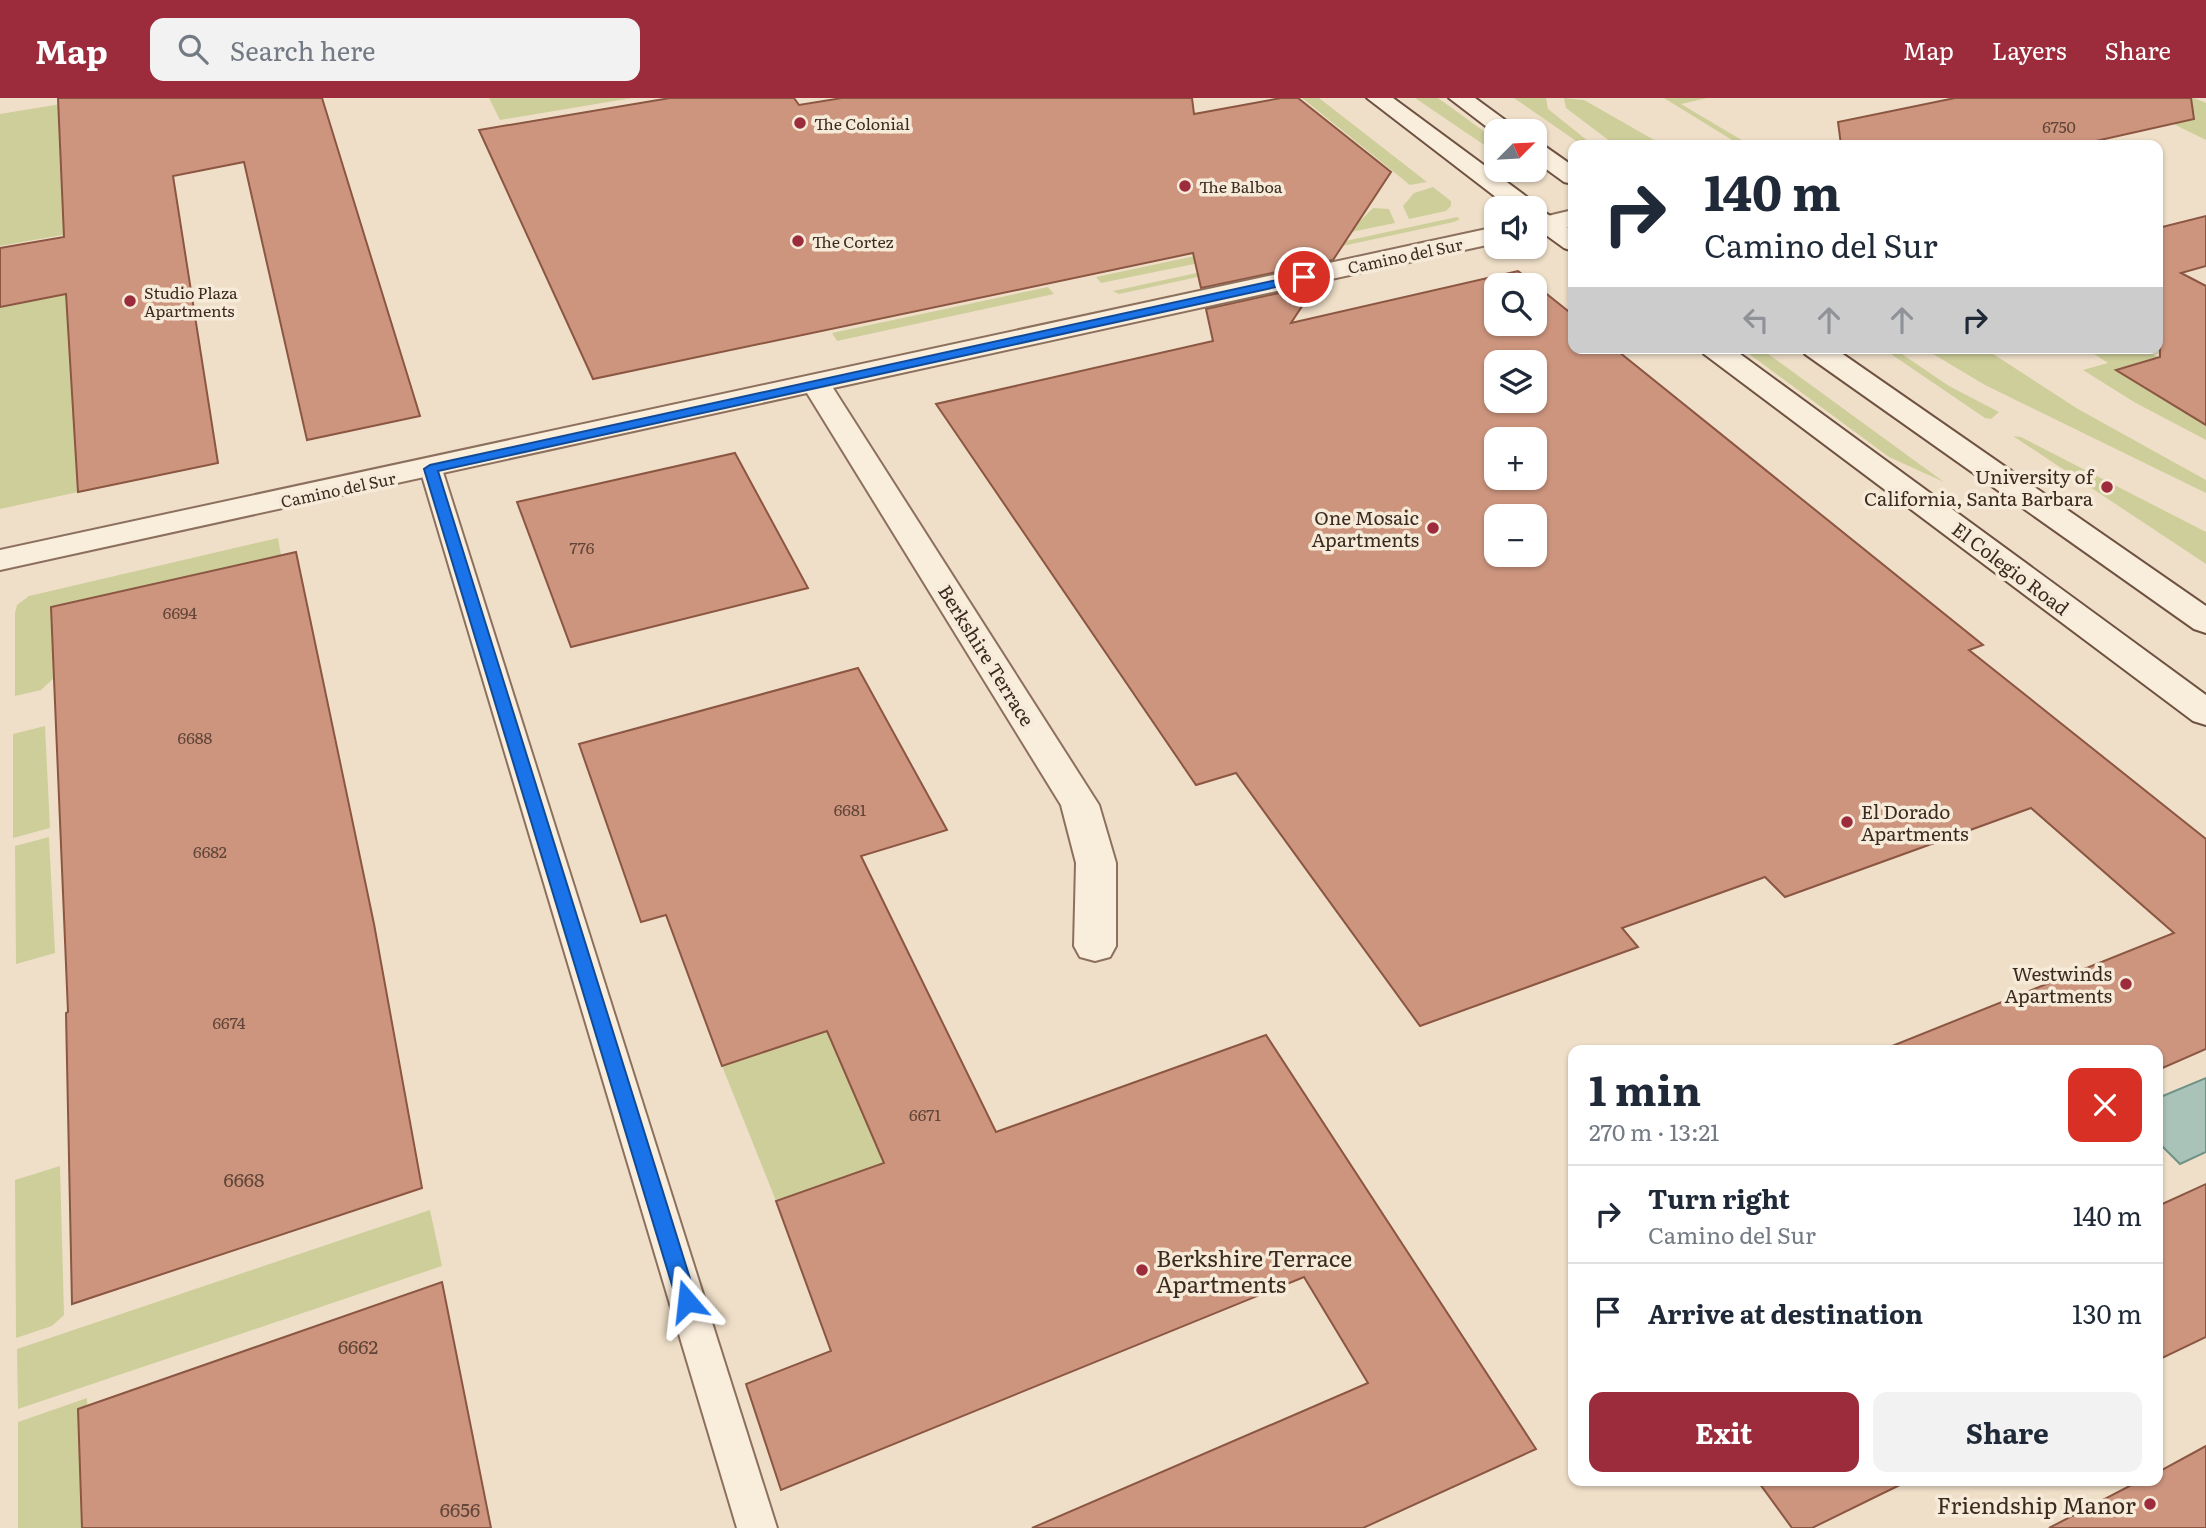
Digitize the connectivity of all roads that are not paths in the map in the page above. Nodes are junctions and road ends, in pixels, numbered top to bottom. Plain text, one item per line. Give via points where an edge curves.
1 (1378, 98) edge
2 (1460, 98) edge
3 (1491, 119) edge
4 (1547, 159) edge
5 (1568, 173) edge
6 (1510, 196) edge
7 (1568, 219) edge
8 (1547, 221) edge
9 (1547, 227) edge
10 (1484, 238) edge
11 (1568, 240) edge
12 (1722, 354) edge
13 (1824, 354) edge
14 (816, 384) junction
15 (430, 469) junction
16 (0, 561) edge
17 (2206, 622) edge
18 (2206, 713) edge
19 (1095, 946) dead end
20 (757, 1528) edge

1 - 6 street
2 - 3 street
4 - 5 street
7 - 8 street
9 - 11 street
10 - 14 street, Camino del Sur
12 - 18 street, El Colegio Road
13 - 17 street
14 - 15 street, Camino del Sur
14 - 19 street, Berkshire Terrace via 1080,805 1096,863
15 - 16 street, Camino del Sur
15 - 20 lane

